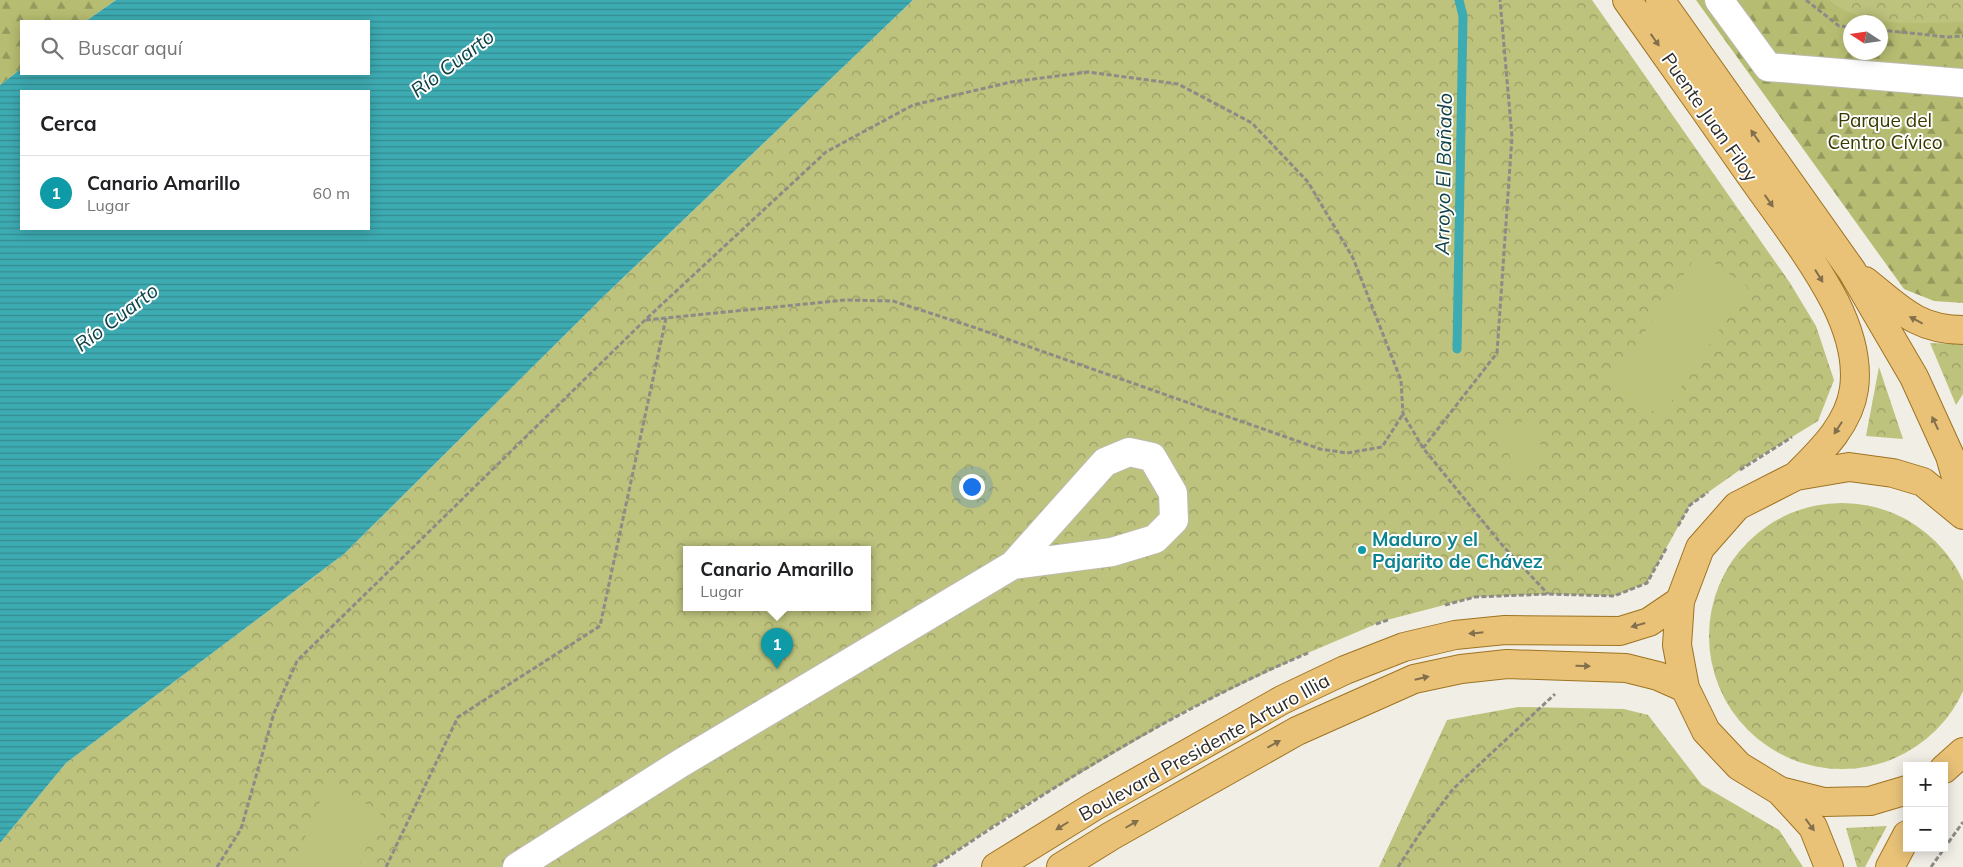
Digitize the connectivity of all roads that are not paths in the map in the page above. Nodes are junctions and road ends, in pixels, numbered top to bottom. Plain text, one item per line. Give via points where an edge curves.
1 (1627, 0) edge
2 (1660, 0) edge
3 (1719, 0) edge
4 (1963, 83) edge
5 (1852, 271) junction
6 (1963, 330) edge
7 (1957, 447) edge
8 (1796, 476) junction
9 (1923, 482) junction
10 (1963, 502) edge
11 (1963, 515) edge
12 (1013, 565) junction
13 (1680, 601) junction
14 (1685, 688) junction
15 (1780, 791) junction
16 (1903, 791) edge
17 (1903, 843) edge
18 (517, 867) edge
19 (996, 867) edge
20 (1061, 867) edge
21 (1829, 867) edge
22 (1890, 867) edge

1 -> 8 main road, Puente Juan Filoy via 1793,235 1835,302 1847,333 1855,364 1854,391 1843,420 1828,444
5 -> 2 main road, Puente Juan Filoy
3 - 4 street via 1768,67
6 -> 5 main road via 1944,330 1916,322
7 -> 5 main road
7 - 9 main road
7 - 10 main road
8 - 9 main road via 1849,467 1893,473
8 - 13 main road via 1737,506 1700,548
9 - 11 main road
12 - 12 street via 1112,552 1155,539 1174,520 1173,494 1152,457 1129,452 1105,462
12 - 18 street via 681,762
13 - 14 main road via 1677,645
13 -> 19 main road, Boulevard Presidente Arturo Illia via 1648,622 1620,631 1505,630 1455,635 1404,647 1282,700 1093,807
14 - 15 main road via 1706,731 1739,766
20 -> 14 main road, Boulevard Presidente Arturo Illia via 1297,731 1414,680 1461,669 1508,664 1585,666 1626,668 1658,676
15 - 16 main road via 1824,802 1870,801
15 -> 21 main road via 1813,827
17 - 22 main road

